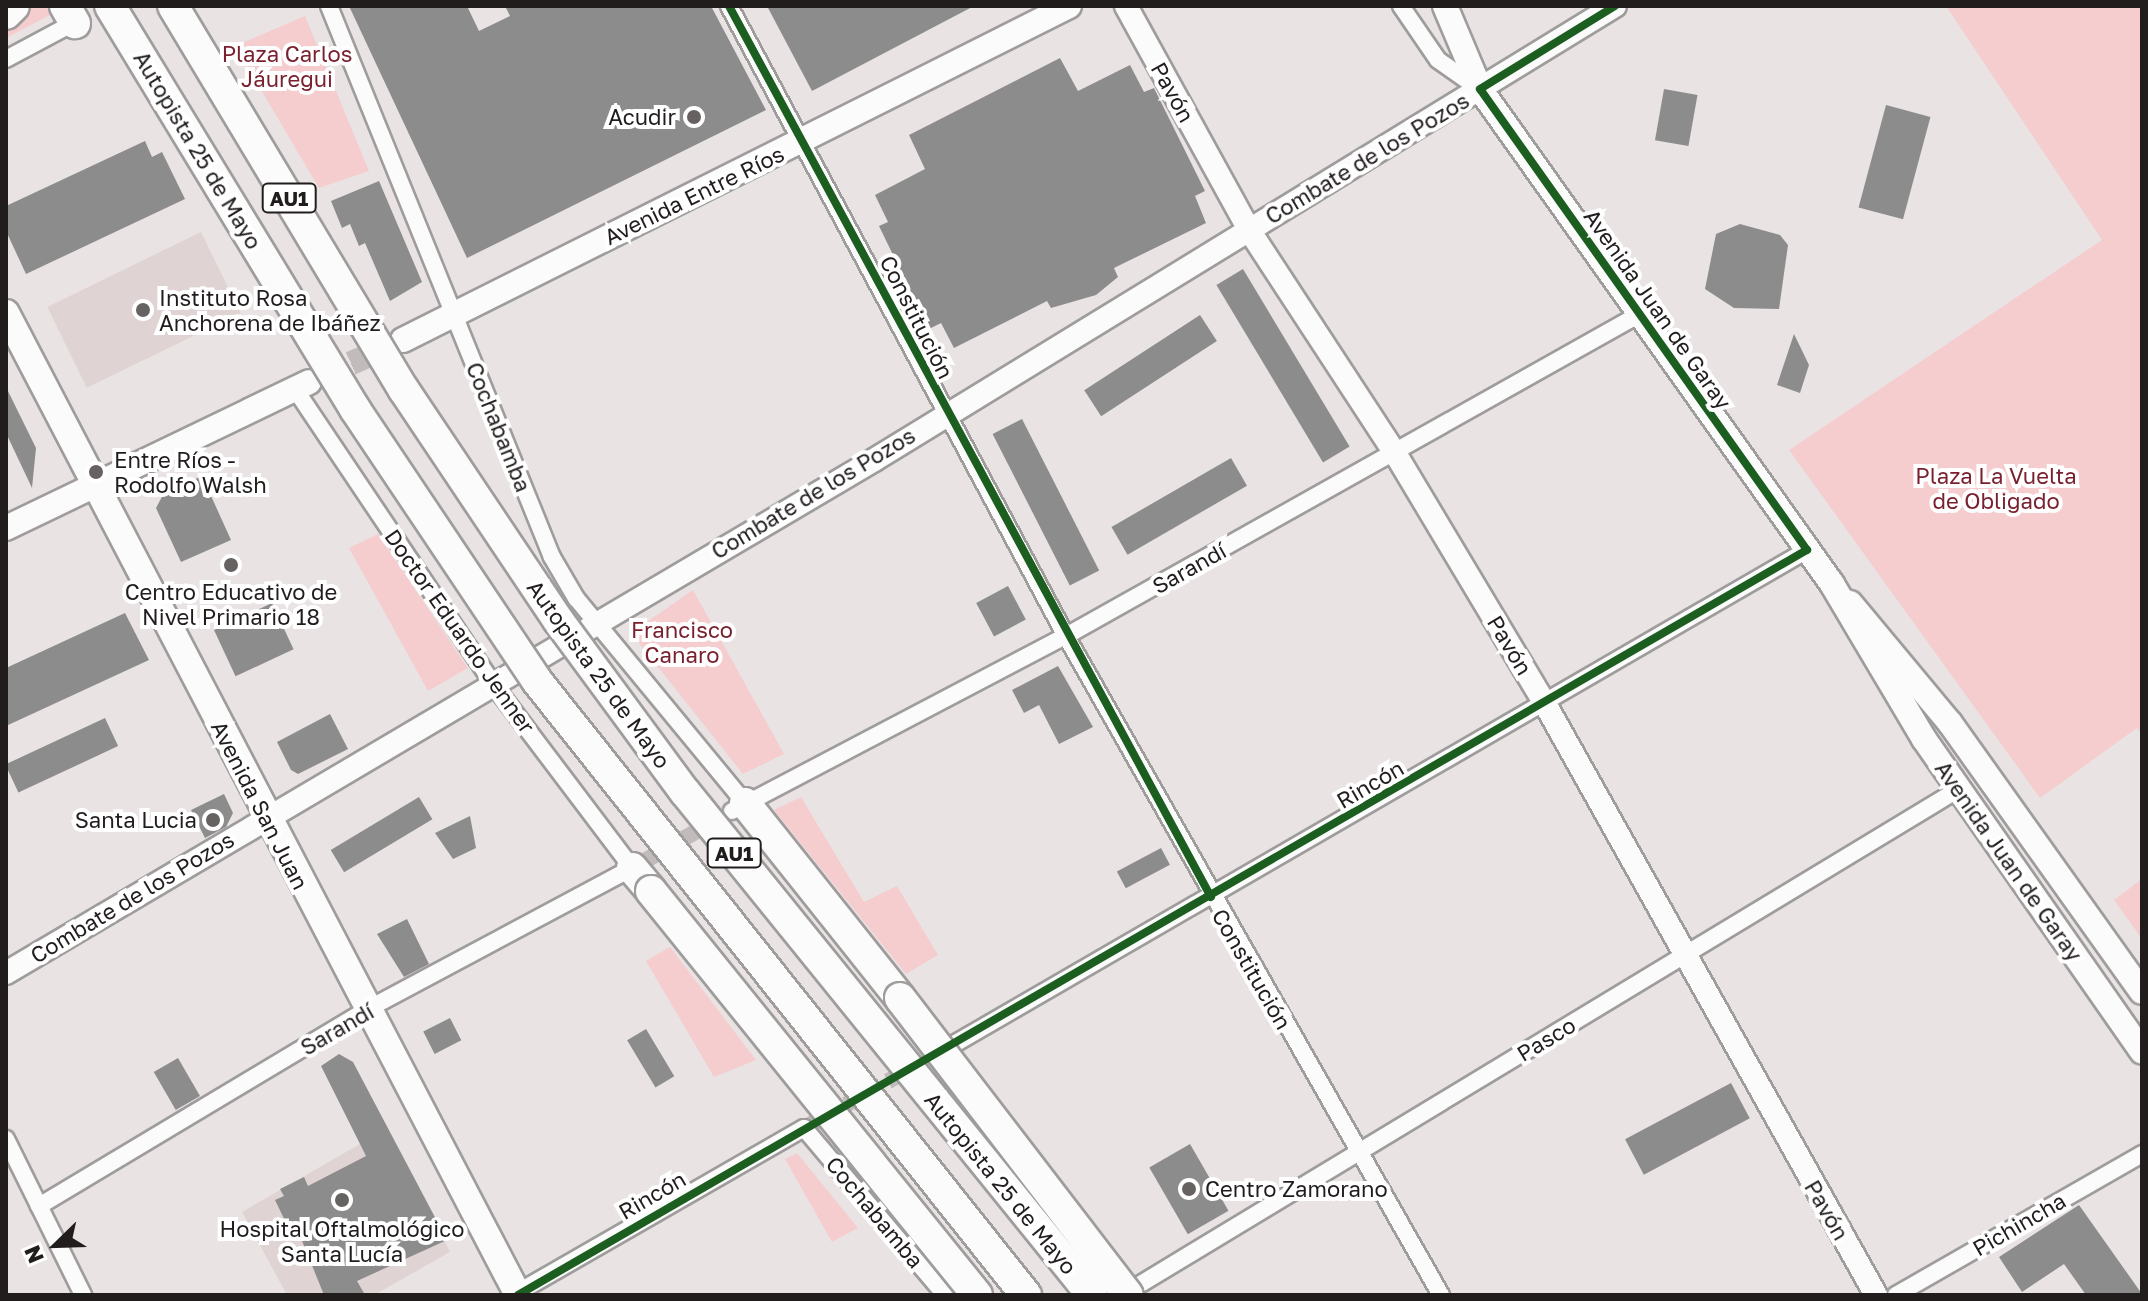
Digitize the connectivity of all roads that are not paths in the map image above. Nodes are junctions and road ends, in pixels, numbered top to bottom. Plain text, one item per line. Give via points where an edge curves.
1 (14, 6) edge
2 (173, 6) edge
3 (329, 6) edge
4 (729, 6) edge
5 (1069, 6) edge
6 (1126, 6) edge
7 (1401, 6) edge
8 (1445, 6) edge
9 (1615, 6) edge
10 (84, 13) edge
11 (6, 14) edge
12 (6, 59) edge
13 (1480, 89) junction
14 (805, 140) junction
15 (1249, 230) junction
16 (6, 313) edge
17 (1640, 314) junction
18 (454, 317) junction
19 (403, 340) tunnel mouth
20 (302, 385) joint
21 (946, 413) junction
22 (1395, 453) junction
23 (95, 486) junction
24 (6, 528) edge
25 (1807, 550) junction
26 (1832, 584) junction
27 (596, 621) junction
28 (1066, 636) junction
29 (493, 684) junction
30 (1544, 702) junction
31 (1959, 789) junction
32 (739, 807) junction
33 (264, 815) junction
34 (641, 874) junction
35 (1211, 897) junction
36 (1683, 955) junction
37 (6, 973) edge
38 (2142, 992) edge
39 (366, 1010) junction
40 (949, 1047) tunnel mouth
41 (2142, 1051) edge
42 (804, 1128) joint
43 (6, 1139) edge
44 (1358, 1153) junction
45 (2142, 1154) edge
46 (39, 1206) junction
47 (1131, 1292) edge
48 (517, 1294) edge
49 (83, 1295) edge
50 (945, 1295) edge
51 (977, 1295) edge
52 (1026, 1295) edge
53 (1092, 1295) edge
54 (1441, 1295) edge
55 (1876, 1295) edge
56 (1896, 1295) edge

1 - 11 highway
2 - 53 highway, Autopista 25 de Mayo / AU1, bridge via 404,390 558,620 685,792
3 - 18 street, Cochabamba
4 - 14 street, Constitución
5 - 14 main road, Avenida Entre Ríos
6 - 15 street, Pavón
7 - 13 street via 1438,60
8 - 13 main road, Avenida Juan de Garay
9 - 13 street, Combate de los Pozos
10 - 12 street
10 - 52 highway, Autopista 25 de Mayo / AU1, bridge via 537,681
13 - 15 street, Combate de los Pozos
13 - 17 main road, Avenida Juan de Garay
14 - 18 main road, Avenida Entre Ríos
14 - 21 street, Constitución
15 - 21 street, Combate de los Pozos
15 - 22 street, Pavón
16 - 23 main road, Avenida San Juan
17 - 22 street, Sarandí
17 - 25 main road, Avenida Juan de Garay
18 - 19 main road, Avenida Entre Ríos
18 - 27 street, Cochabamba via 552,557
20 - 23 main road
20 - 29 street, Doctor Eduardo Jenner
21 - 27 street, Combate de los Pozos
21 - 28 street, Constitución
22 - 28 street, Sarandí
22 - 30 street, Pavón
23 - 24 main road
23 - 33 main road, Avenida San Juan
25 - 26 main road, Avenida Juan de Garay
25 - 30 street, Rincón
26 - 31 main road, Avenida Juan de Garay
26 - 38 main road, Avenida Juan de Garay via 1950,723
27 - 29 street, Combate de los Pozos
27 - 32 street, Cochabamba
28 - 32 street, Sarandí
28 - 35 street, Constitución
29 - 33 street, Combate de los Pozos
29 - 34 street, Doctor Eduardo Jenner
30 - 35 street, Rincón
30 - 36 street, Pavón
31 - 36 street, Pasco
31 - 41 main road, Avenida Juan de Garay
32 - 47 highway, bridge via 900,998
33 - 37 street, Combate de los Pozos
33 - 39 main road, Avenida San Juan
34 - 39 street, Sarandí
34 - 51 highway, bridge
35 - 40 street, Rincón
35 - 44 street, Constitución
36 - 44 street, Pasco
36 - 55 street, Pavón
39 - 46 street, Sarandí
39 - 48 main road, Avenida San Juan
42 - 48 street, Rincón
42 - 50 street, Cochabamba
43 - 46 street
44 - 47 street, Pasco
44 - 54 street, Constitución
45 - 56 street, Pichincha
46 - 49 street

